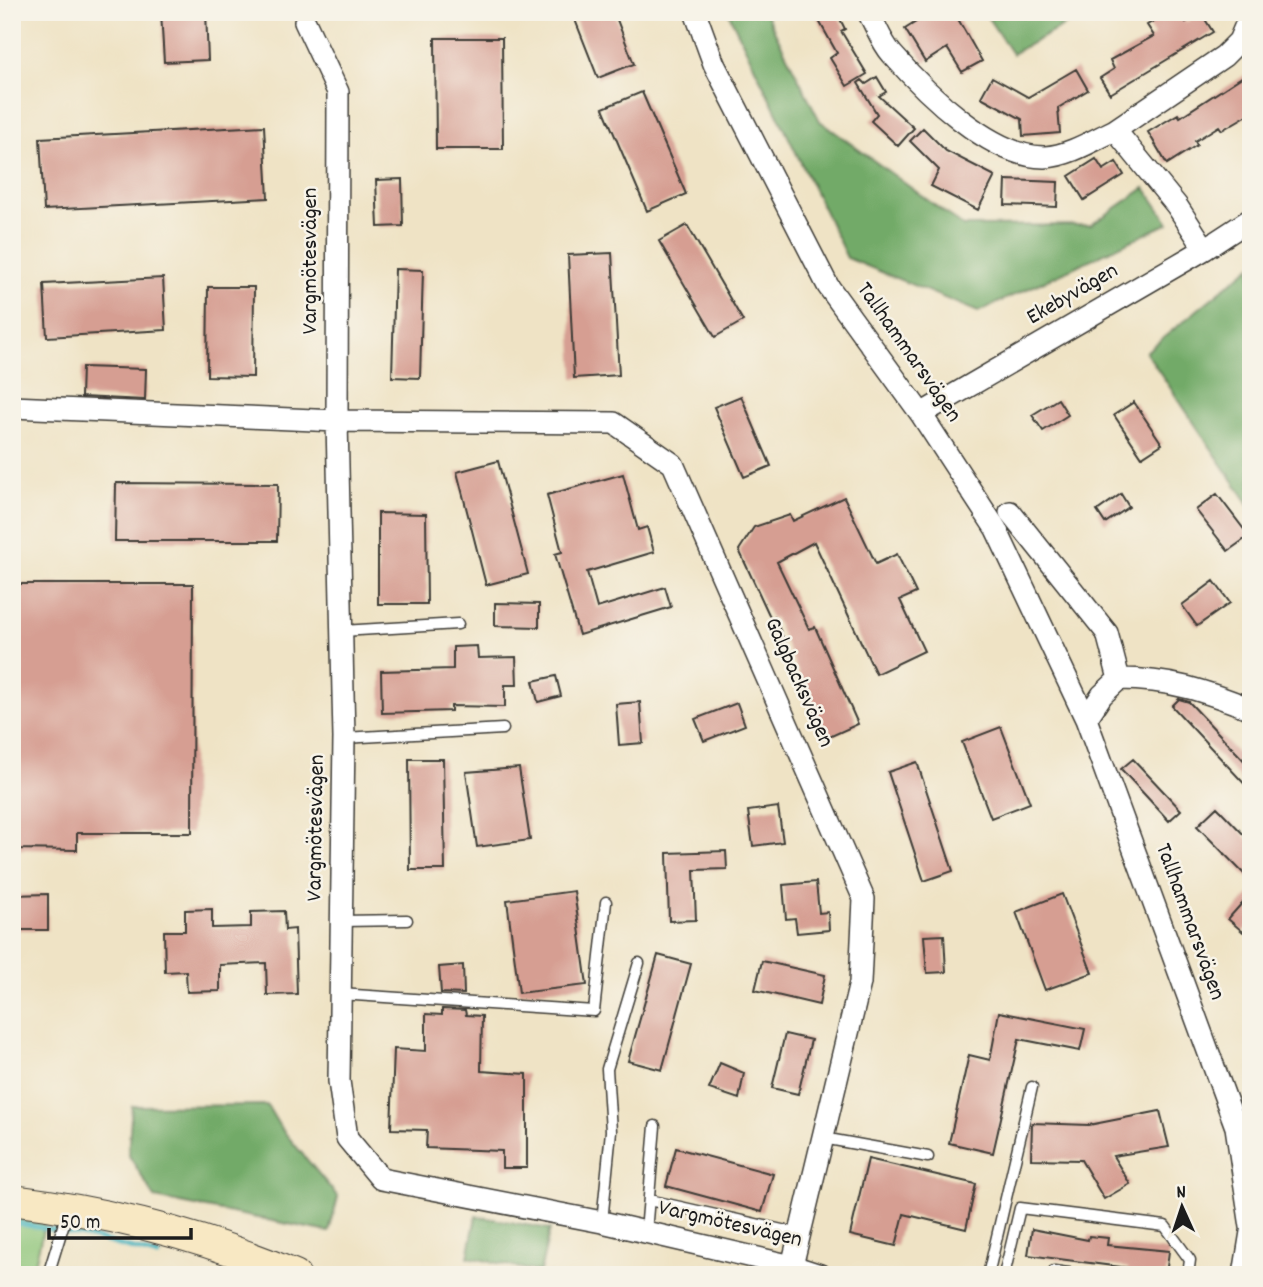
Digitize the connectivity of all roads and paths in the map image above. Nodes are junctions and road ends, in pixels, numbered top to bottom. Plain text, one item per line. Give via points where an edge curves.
1 (695, 12) edge
2 (869, 12) edge
3 (1251, 13) edge
4 (305, 22) dead end
5 (1115, 130) junction
6 (1251, 219) edge
7 (1205, 250) junction
8 (12, 407) edge
9 (921, 414) junction
10 (337, 421) junction
11 (1010, 512) dead end
12 (458, 624) dead end
13 (342, 631) junction
14 (1119, 679) junction
15 (1251, 709) edge
16 (1086, 719) junction
17 (503, 729) dead end
18 (344, 738) junction
19 (606, 902) dead end
20 (407, 920) dead end
21 (341, 921) junction
22 (639, 963) dead end
23 (340, 994) junction
24 (1032, 1087) dead end
25 (655, 1126) dead end
26 (823, 1138) junction
27 (928, 1157) dead end
28 (12, 1200) edge
29 (649, 1200) junction
30 (69, 1208) junction
31 (602, 1222) junction
32 (1251, 1227) edge
33 (646, 1232) junction
34 (1251, 1232) edge
35 (800, 1234) junction
36 (792, 1266) junction
37 (1054, 1271) dead end
38 (48, 1275) edge
39 (295, 1275) edge
40 (820, 1275) edge
41 (988, 1275) edge
42 (1004, 1275) edge
43 (1082, 1275) edge
44 (1188, 1275) edge
45 (1244, 1275) edge

1 - 9 street, Tallhammarsvägen via 714,64 828,286
2 - 5 street via 891,53 947,107 997,146 1044,157
3 - 5 street via 1239,41 1224,56
4 - 10 street, Vargmötesvägen via 338,92
5 - 7 street via 1177,206
6 - 7 street, Ekebyvägen
7 - 9 street, Ekebyvägen
8 - 10 street, Galgbacksvägen
9 - 16 street, Tallhammarsvägen via 996,529
10 - 13 street, Vargmötesvägen
10 - 26 street, Galgbacksvägen via 614,423 673,464 864,899 860,983
11 - 14 street via 1107,633
12 - 13 lane
13 - 18 street, Vargmötesvägen
14 - 15 street via 1196,687
14 - 16 street
16 - 32 street, Tallhammarsvägen via 1236,1127
17 - 18 lane
18 - 21 street, Vargmötesvägen
19 - 23 lane via 594,1012
20 - 21 lane
21 - 23 street, Vargmötesvägen
22 - 31 lane via 607,1069 611,1132
23 - 31 street, Vargmötesvägen via 339,1082 348,1138 381,1179
24 - 41 lane
25 - 29 lane
26 - 27 lane
26 - 35 street, Galgbacksvägen
28 - 30 main road
29 - 33 lane
29 - 35 lane
30 - 38 lane
30 - 39 main road via 244,1253
31 - 33 street, Vargmötesvägen
33 - 36 street, Vargmötesvägen
34 - 45 street
35 - 36 street, Galgbacksvägen
36 - 40 street, Vargmötesvägen
37 - 43 lane
42 - 44 lane via 1020,1208 1165,1226 1190,1260

